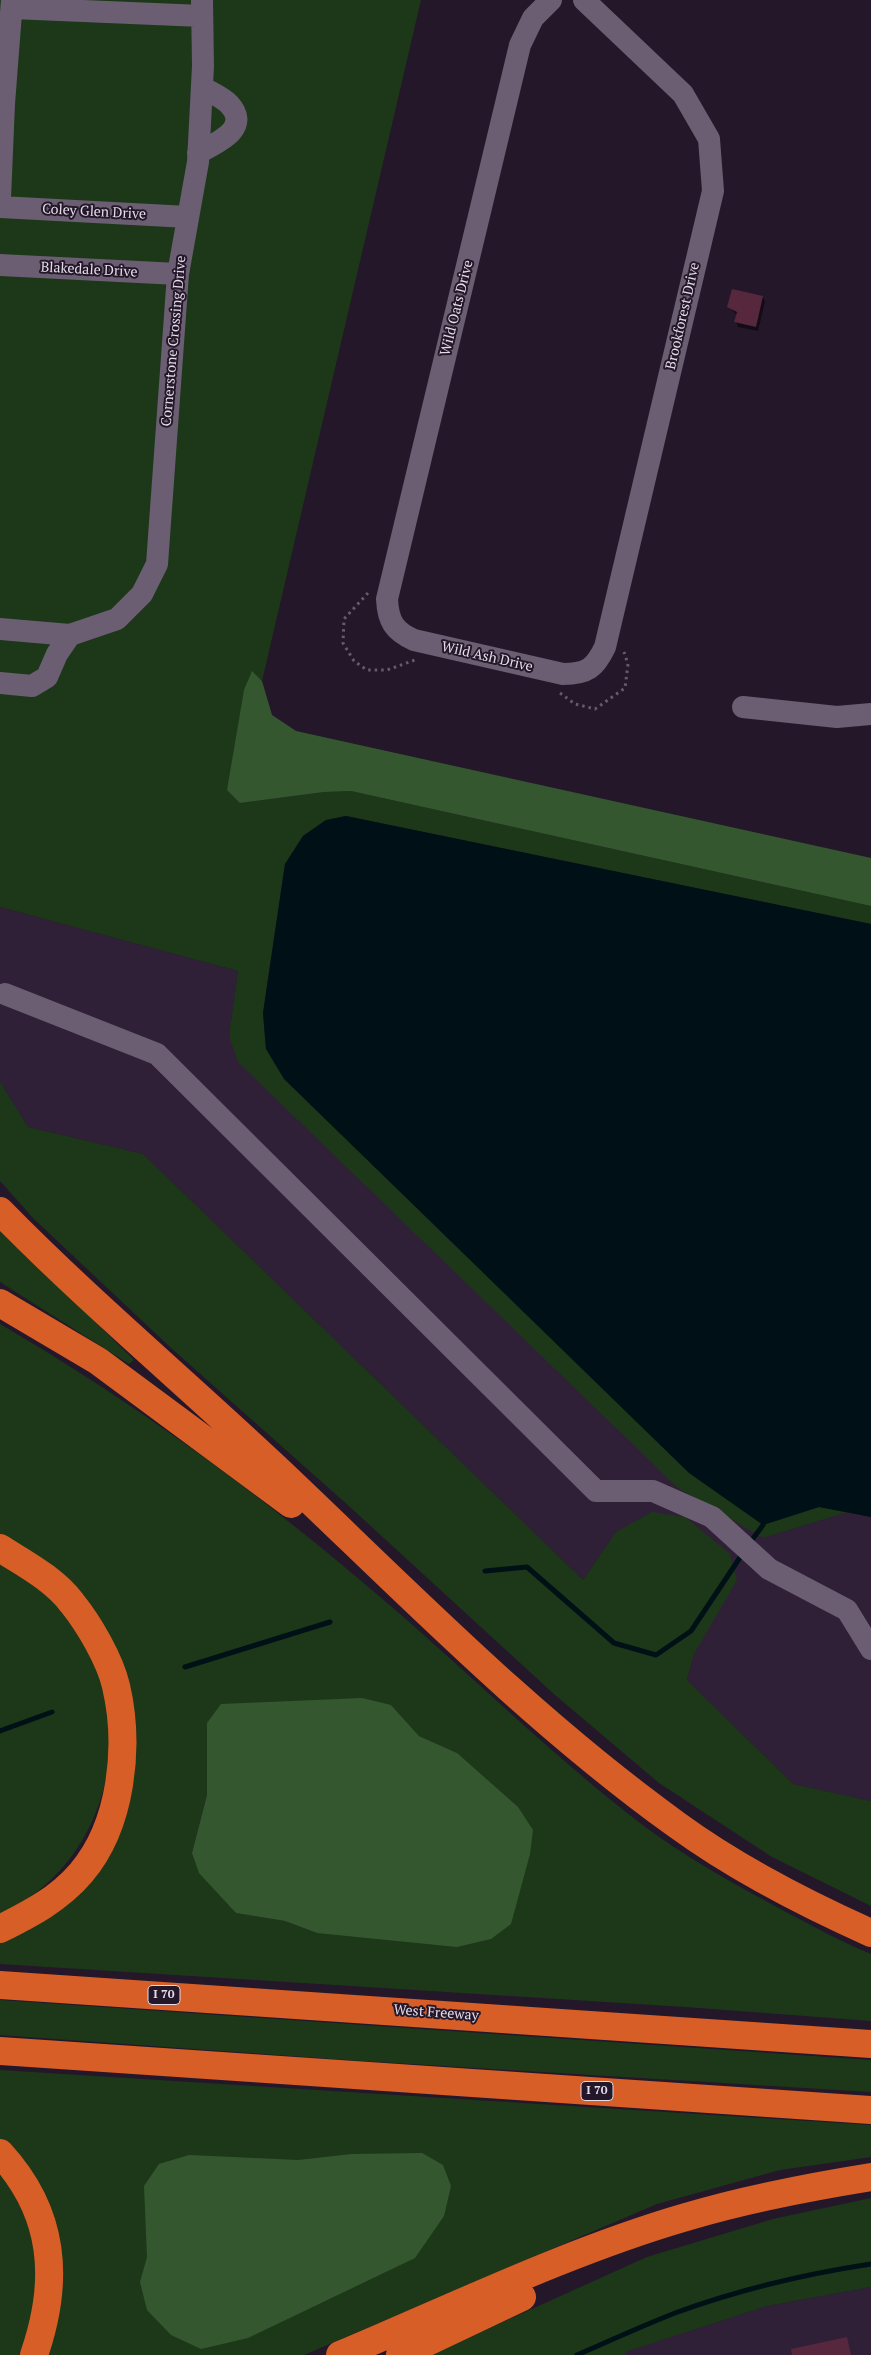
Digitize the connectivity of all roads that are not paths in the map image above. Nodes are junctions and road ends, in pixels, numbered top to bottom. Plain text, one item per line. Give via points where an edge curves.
1 (551, 0) edge
2 (584, 0) edge
3 (12, 4) edge
4 (202, 8) edge
5 (202, 87) junction
6 (2, 103) edge
7 (198, 153) junction
8 (0, 198) edge
9 (0, 206) edge
10 (188, 217) junction
11 (0, 265) edge
12 (178, 274) junction
13 (392, 625) joint
14 (0, 629) edge
15 (70, 635) junction
16 (587, 670) joint
17 (0, 683) edge
18 (743, 707) dead end
19 (871, 714) edge
20 (5, 994) dead end
21 (0, 1211) edge
22 (0, 1303) edge
23 (0, 1548) edge
24 (419, 1606) junction
25 (871, 1649) edge
26 (0, 1929) edge
27 (871, 1933) edge
28 (0, 1985) edge
29 (871, 2044) edge
30 (0, 2051) edge
31 (871, 2110) edge
32 (0, 2152) edge
33 (871, 2177) edge
34 (767, 2196) junction
35 (34, 2355) edge
36 (340, 2355) edge
37 (400, 2355) edge

1 - 13 street, Wild Oats Drive via 533,18 520,45 387,599
2 - 16 street, Brookforest Drive via 683,94 709,139 713,191 604,647 598,662
3 - 4 street
3 - 6 street
4 - 5 street, Cornerstone Crossing Drive
5 - 7 street, Cornerstone Crossing Drive
5 - 7 street via 228,103 236,116 235,128 228,136
6 - 8 street
7 - 10 street, Cornerstone Crossing Drive
9 - 10 street, Coley Glen Drive
10 - 12 street, Cornerstone Crossing Drive
11 - 12 street, Blakedale Drive
12 - 15 street, Cornerstone Crossing Drive via 157,564 142,594 116,619
13 - 16 street, Wild Ash Drive via 400,634 414,640 563,674
14 - 15 street, Cornerstone Crossing Drive
15 - 17 street via 47,677 32,686
18 - 19 street via 837,717
20 - 25 street via 157,1054 596,1491 653,1491 712,1517 769,1569 846,1610
21 - 24 highway
22 - 24 highway via 98,1360 268,1486
23 - 26 highway via 39,1572 65,1596 94,1634 116,1684 123,1727 120,1784 115,1807 100,1844 81,1873 53,1899
24 - 27 highway via 557,1729 678,1826 797,1897
28 - 29 highway, West Freeway / I 70
30 - 31 highway, I 70
32 - 35 highway via 16,2170 37,2208 48,2249 50,2290 43,2330
33 - 34 highway
34 - 36 highway via 685,2217 551,2265
34 - 37 highway via 594,2262

